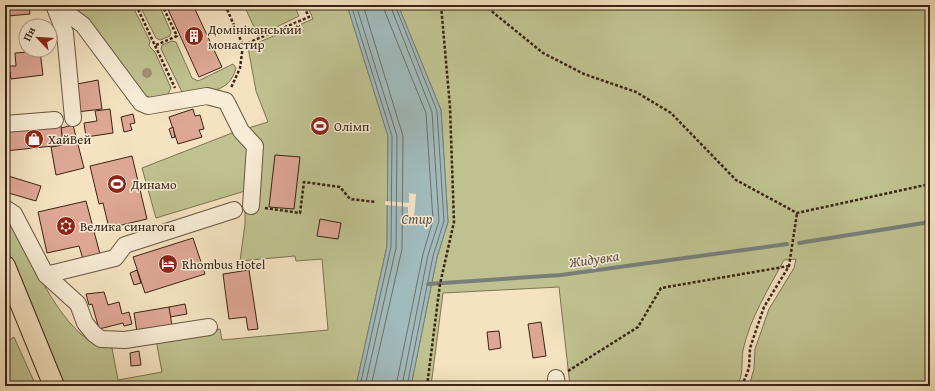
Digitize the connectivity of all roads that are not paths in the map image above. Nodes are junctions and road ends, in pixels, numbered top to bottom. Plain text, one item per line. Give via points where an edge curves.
1 (55, 5) edge
2 (73, 118) dead end
3 (55, 120) dead end
4 (5, 124) edge
5 (251, 206) road end
6 (5, 208) edge
7 (234, 210) dead end
8 (5, 266) edge
9 (46, 275) junction
10 (10, 294) edge
11 (209, 326) dead end
12 (54, 386) edge

1 - 2 lane via 65,33
1 - 5 lane via 83,26 140,103 148,106 206,96 226,101 241,131 255,146
3 - 4 lane
6 - 9 lane via 14,214
7 - 9 lane via 125,245 115,258
8 - 10 main road
9 - 11 lane via 78,304 86,323 101,339 125,340
10 - 12 main road via 26,317

